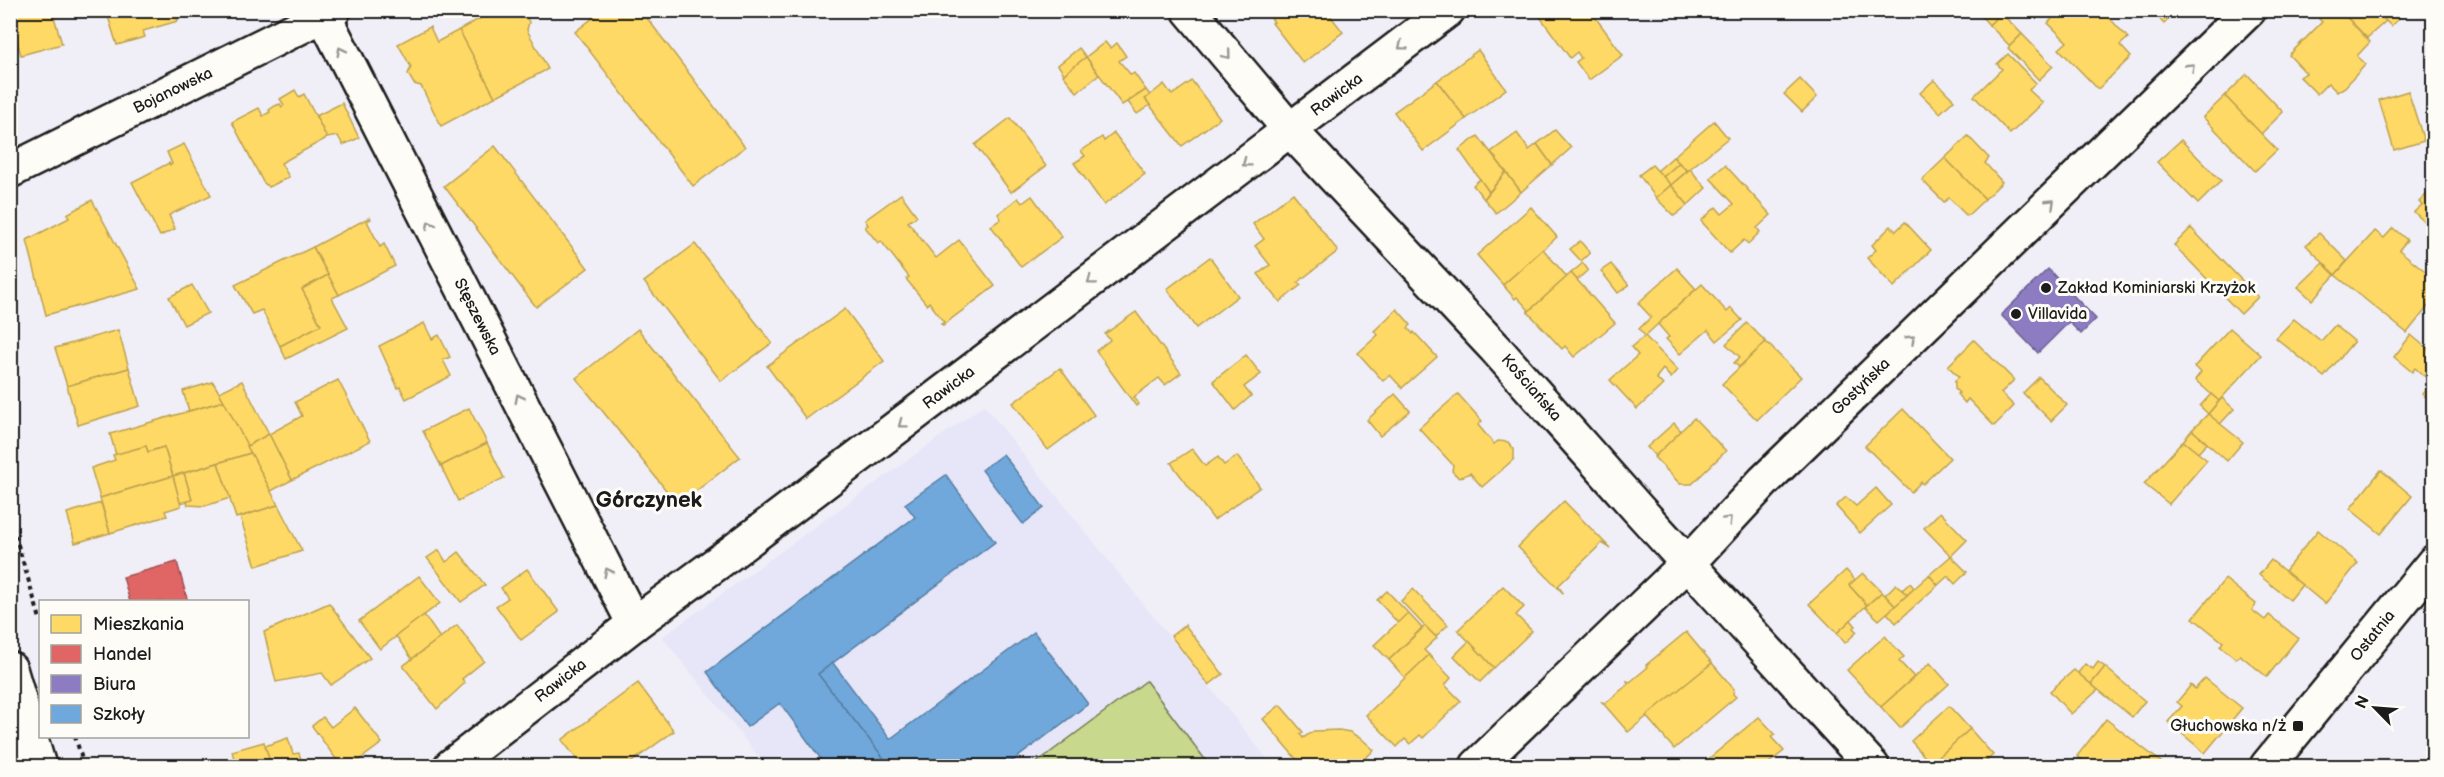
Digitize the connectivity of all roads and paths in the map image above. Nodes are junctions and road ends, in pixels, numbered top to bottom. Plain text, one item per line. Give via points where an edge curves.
1 (1189, 10) edge
2 (1449, 10) edge
3 (2249, 10) edge
4 (326, 13) edge
5 (1290, 130) junction
6 (10, 171) edge
7 (10, 518) edge
8 (2433, 562) edge
9 (1688, 563) junction
10 (39, 617) edge
11 (634, 624) junction
12 (10, 669) edge
13 (76, 738) edge
14 (39, 766) edge
15 (84, 766) edge
16 (451, 766) edge
17 (1476, 766) edge
18 (1872, 766) edge
19 (2267, 766) edge

1 -> 5 street, Kościańska
2 -> 5 street, Rawicka
9 -> 3 street, Gostyńska via 1764,481
4 - 6 street, Bojanowska
11 -> 4 street, Stęszewska
5 - 9 street, Kościańska via 1487,339
5 -> 11 street, Rawicka
7 - 10 path
8 - 19 street, Ostatnia
9 - 17 street, Gostyńska
9 - 18 street, Kościańska
11 - 16 street, Rawicka
12 - 14 street
13 - 15 path

